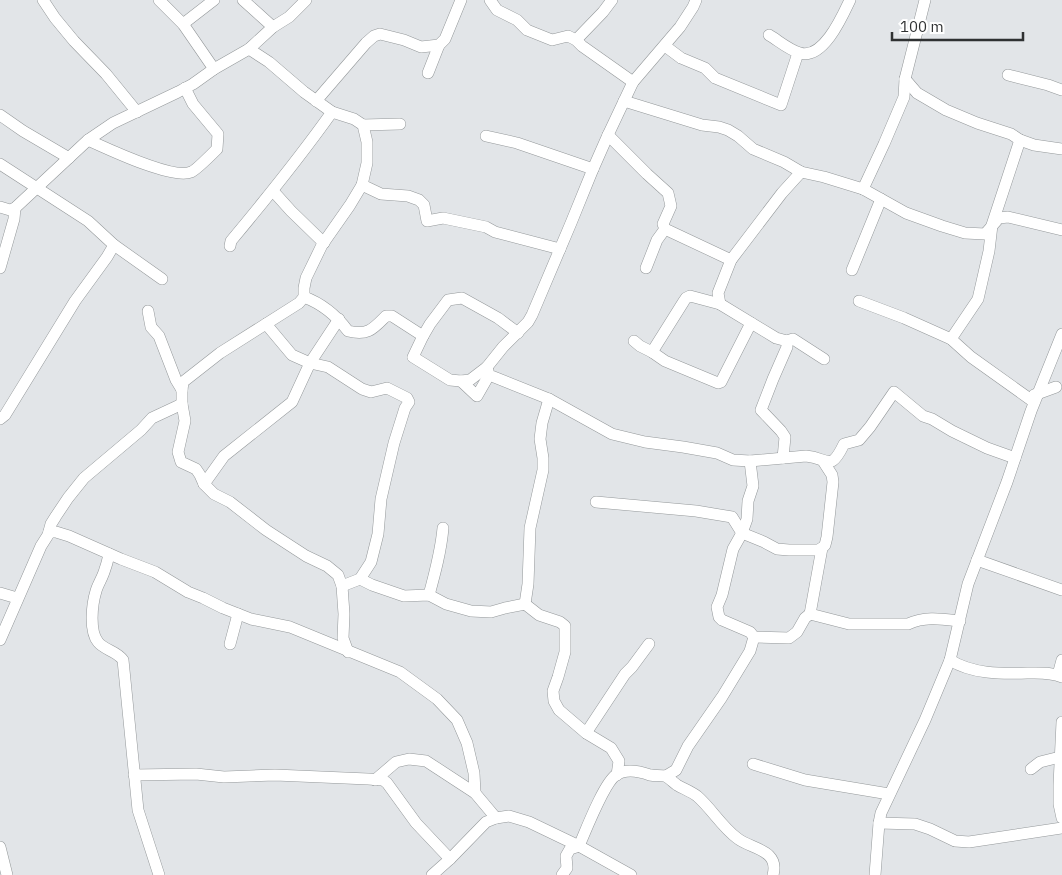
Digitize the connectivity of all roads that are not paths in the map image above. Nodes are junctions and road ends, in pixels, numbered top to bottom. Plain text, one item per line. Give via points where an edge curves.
1 (42, 0) edge
2 (158, 0) edge
3 (214, 0) edge
4 (243, 0) edge
5 (306, 0) edge
6 (461, 0) edge
7 (490, 0) edge
8 (612, 0) edge
9 (696, 0) edge
10 (850, 0) edge
11 (925, 0) edge
12 (183, 24) junction
13 (273, 27) junction
14 (769, 35) dead end
15 (576, 40) junction
16 (438, 45) junction
17 (665, 46) junction
18 (249, 49) junction
19 (798, 52) junction
20 (214, 70) junction
21 (428, 73) dead end
22 (1008, 75) dead end
23 (905, 79) junction
24 (634, 82) junction
25 (185, 88) junction
26 (1062, 90) edge
27 (916, 91) junction
28 (904, 97) junction
29 (316, 100) junction
30 (624, 101) junction
31 (137, 112) junction
32 (332, 112) junction
33 (0, 115) edge
34 (400, 124) dead end
35 (363, 125) junction
36 (608, 135) junction
37 (486, 136) dead end
38 (88, 140) junction
39 (1020, 140) junction
40 (1062, 150) edge
41 (69, 158) junction
42 (0, 164) edge
43 (593, 169) junction
44 (801, 172) junction
45 (362, 185) junction
46 (37, 187) junction
47 (863, 189) junction
48 (273, 191) junction
49 (881, 199) junction
50 (10, 211) edge
51 (992, 226) junction
52 (665, 229) junction
53 (1062, 230) edge
54 (324, 243) junction
55 (114, 245) junction
56 (230, 246) dead end
57 (560, 249) junction
58 (731, 260) junction
59 (0, 268) edge
60 (646, 268) dead end
61 (852, 270) dead end
62 (162, 279) dead end
63 (304, 297) junction
64 (859, 301) dead end
65 (720, 304) junction
66 (148, 311) dead end
67 (339, 319) junction
68 (750, 323) junction
69 (266, 324) junction
70 (518, 333) junction
71 (1062, 334) edge
72 (423, 336) junction
73 (952, 339) junction
74 (634, 341) dead end
75 (787, 341) junction
76 (652, 352) junction
77 (824, 359) dead end
78 (310, 363) junction
79 (488, 371) junction
80 (1048, 371) junction
81 (461, 381) junction
82 (182, 390) junction
83 (1059, 390) edge
84 (1033, 397) junction
85 (549, 399) junction
86 (182, 404) junction
87 (0, 419) edge
88 (783, 458) junction
89 (1015, 458) junction
90 (750, 461) junction
91 (823, 461) junction
92 (204, 484) junction
93 (596, 502) dead end
94 (443, 528) dead end
95 (49, 532) junction
96 (742, 534) junction
97 (822, 548) junction
98 (109, 554) junction
99 (121, 559) junction
100 (977, 560) junction
101 (106, 568) junction
102 (360, 579) junction
103 (342, 586) junction
104 (1062, 590) edge
105 (0, 592) edge
106 (428, 594) junction
107 (17, 598) junction
108 (525, 604) junction
109 (238, 614) junction
110 (810, 614) junction
111 (960, 621) junction
112 (754, 638) junction
113 (0, 640) edge
114 (230, 644) dead end
115 (648, 644) dead end
116 (348, 652) junction
117 (950, 660) junction
118 (1062, 660) edge
119 (1060, 676) edge
120 (1062, 722) edge
121 (586, 733) junction
122 (1060, 757) junction
123 (754, 764) dead end
124 (1032, 769) dead end
125 (134, 775) junction
126 (616, 775) junction
127 (666, 776) junction
128 (375, 780) junction
129 (475, 793) junction
130 (890, 794) junction
131 (496, 818) junction
132 (1062, 818) edge
133 (879, 823) junction
134 (1062, 828) edge
135 (579, 846) junction
136 (0, 847) edge
137 (450, 859) junction
138 (7, 875) edge
139 (159, 875) edge
140 (432, 875) edge
141 (562, 875) edge
142 (631, 875) edge
143 (773, 875) edge
144 (876, 875) edge

1 - 31 street
2 - 12 street
3 - 12 street
4 - 13 street
5 - 13 street
6 - 16 street via 445,39
7 - 15 street via 498,10 517,20 527,30 552,40 568,36
8 - 15 street
9 - 17 street
10 - 19 street via 838,26 821,47 805,54
11 - 23 street
12 - 20 street
13 - 18 street
14 - 19 street
15 - 24 street
16 - 21 street
16 - 29 street via 421,46 387,35 374,36
17 - 19 street via 705,68 715,78 781,105
17 - 24 street
18 - 20 street
18 - 29 street
20 - 25 street
22 - 26 street
23 - 27 street
23 - 28 street
24 - 30 street
25 - 31 street
25 - 38 street via 193,104 218,134 217,149 191,172 173,174
27 - 28 street
27 - 39 street via 946,110
28 - 47 street
29 - 32 street
30 - 36 street
30 - 44 street via 728,130 753,149
31 - 38 street
32 - 35 street via 354,118
32 - 48 street
33 - 41 street
34 - 35 street
35 - 45 street via 367,142
36 - 43 street
36 - 52 street via 668,193 671,206 663,224
37 - 43 street via 518,143
38 - 41 street
39 - 40 street
39 - 51 street
41 - 46 street
42 - 46 street
43 - 57 street
44 - 47 street
44 - 58 street
45 - 54 street
45 - 57 street via 381,194 418,200 424,205 427,221 443,218 469,222
46 - 50 street
46 - 55 street via 88,221
47 - 49 street
48 - 54 street
48 - 56 street
49 - 51 street via 906,213 965,233 985,234
49 - 61 street
50 - 59 street
51 - 53 street via 999,218 1008,217
51 - 73 street via 978,299
52 - 58 street
52 - 60 street via 656,240
54 - 63 street via 306,278
55 - 62 street
55 - 87 street
57 - 70 street via 532,315
58 - 65 street via 718,293
63 - 67 street
63 - 69 street
64 - 73 street
65 - 68 street
65 - 76 street via 690,296 686,298
66 - 82 street via 152,330 159,336
67 - 72 street via 348,331 359,334 372,330 386,316 392,316
67 - 78 street
68 - 75 street
68 - 76 street via 718,383 665,361
69 - 78 street via 292,355
69 - 82 street via 184,380
70 - 72 street via 462,298 448,300
70 - 79 street via 503,347
71 - 80 street
72 - 81 street via 413,357 450,380
73 - 84 street via 971,357
74 - 76 street
75 - 77 street via 793,340
75 - 88 street via 761,410 785,437
78 - 92 street via 292,402 224,456
78 - 102 street via 328,367 362,389 371,392 387,388 409,402 394,443 371,562
79 - 81 street
79 - 81 street via 477,396
79 - 85 street
80 - 83 street
80 - 84 street
82 - 86 street
83 - 84 street
84 - 89 street
85 - 90 street via 612,434
85 - 108 street via 540,439 543,470 530,528
86 - 92 street via 185,421 178,452 181,462 196,469
86 - 95 street via 152,418 84,478 56,516
88 - 90 street
88 - 91 street via 814,457
89 - 91 street via 987,448 923,416 894,392 859,440 844,444 838,457
89 - 100 street
90 - 96 street via 753,486
91 - 97 street via 833,482 827,537
92 - 103 street via 266,530 327,566 338,575
93 - 96 street via 696,510 732,517
94 - 106 street
95 - 98 street via 69,536
95 - 107 street
96 - 97 street via 777,549
96 - 112 street via 733,549 717,608 722,620 750,632
97 - 110 street
98 - 99 street
98 - 101 street
99 - 101 street
99 - 109 street via 155,572 188,592
100 - 104 street
100 - 111 street
101 - 125 street via 96,593 93,634 101,646 123,660
102 - 103 street
102 - 106 street via 404,596
103 - 116 street via 343,638
105 - 107 street
106 - 108 street via 446,604 471,611 491,612
107 - 113 street
108 - 121 street via 539,615 565,626 565,652 553,691 554,702
109 - 114 street
109 - 116 street via 290,627
110 - 111 street via 849,624 908,624 935,619
110 - 112 street via 789,638
111 - 117 street
112 - 127 street via 750,651 676,770
115 - 121 street
116 - 129 street via 400,672 437,699 457,720 467,743
117 - 119 street via 972,670
117 - 130 street
118 - 119 street
120 - 122 street
121 - 126 street via 611,748 619,761
122 - 124 street via 1040,762
122 - 132 street via 1059,804
123 - 130 street via 805,780
125 - 128 street via 275,775
125 - 139 street via 138,810
126 - 127 street via 639,771
126 - 135 street via 607,784
127 - 143 street via 697,796 738,839 763,850 771,858
128 - 129 street via 396,762 409,759 426,761
128 - 137 street via 387,783 416,823
129 - 131 street
130 - 133 street
131 - 135 street via 509,816 529,822
131 - 137 street via 486,822
133 - 134 street via 915,824 955,841 969,842
133 - 144 street
135 - 141 street via 570,849 566,856 567,868
135 - 142 street
136 - 138 street
137 - 140 street

